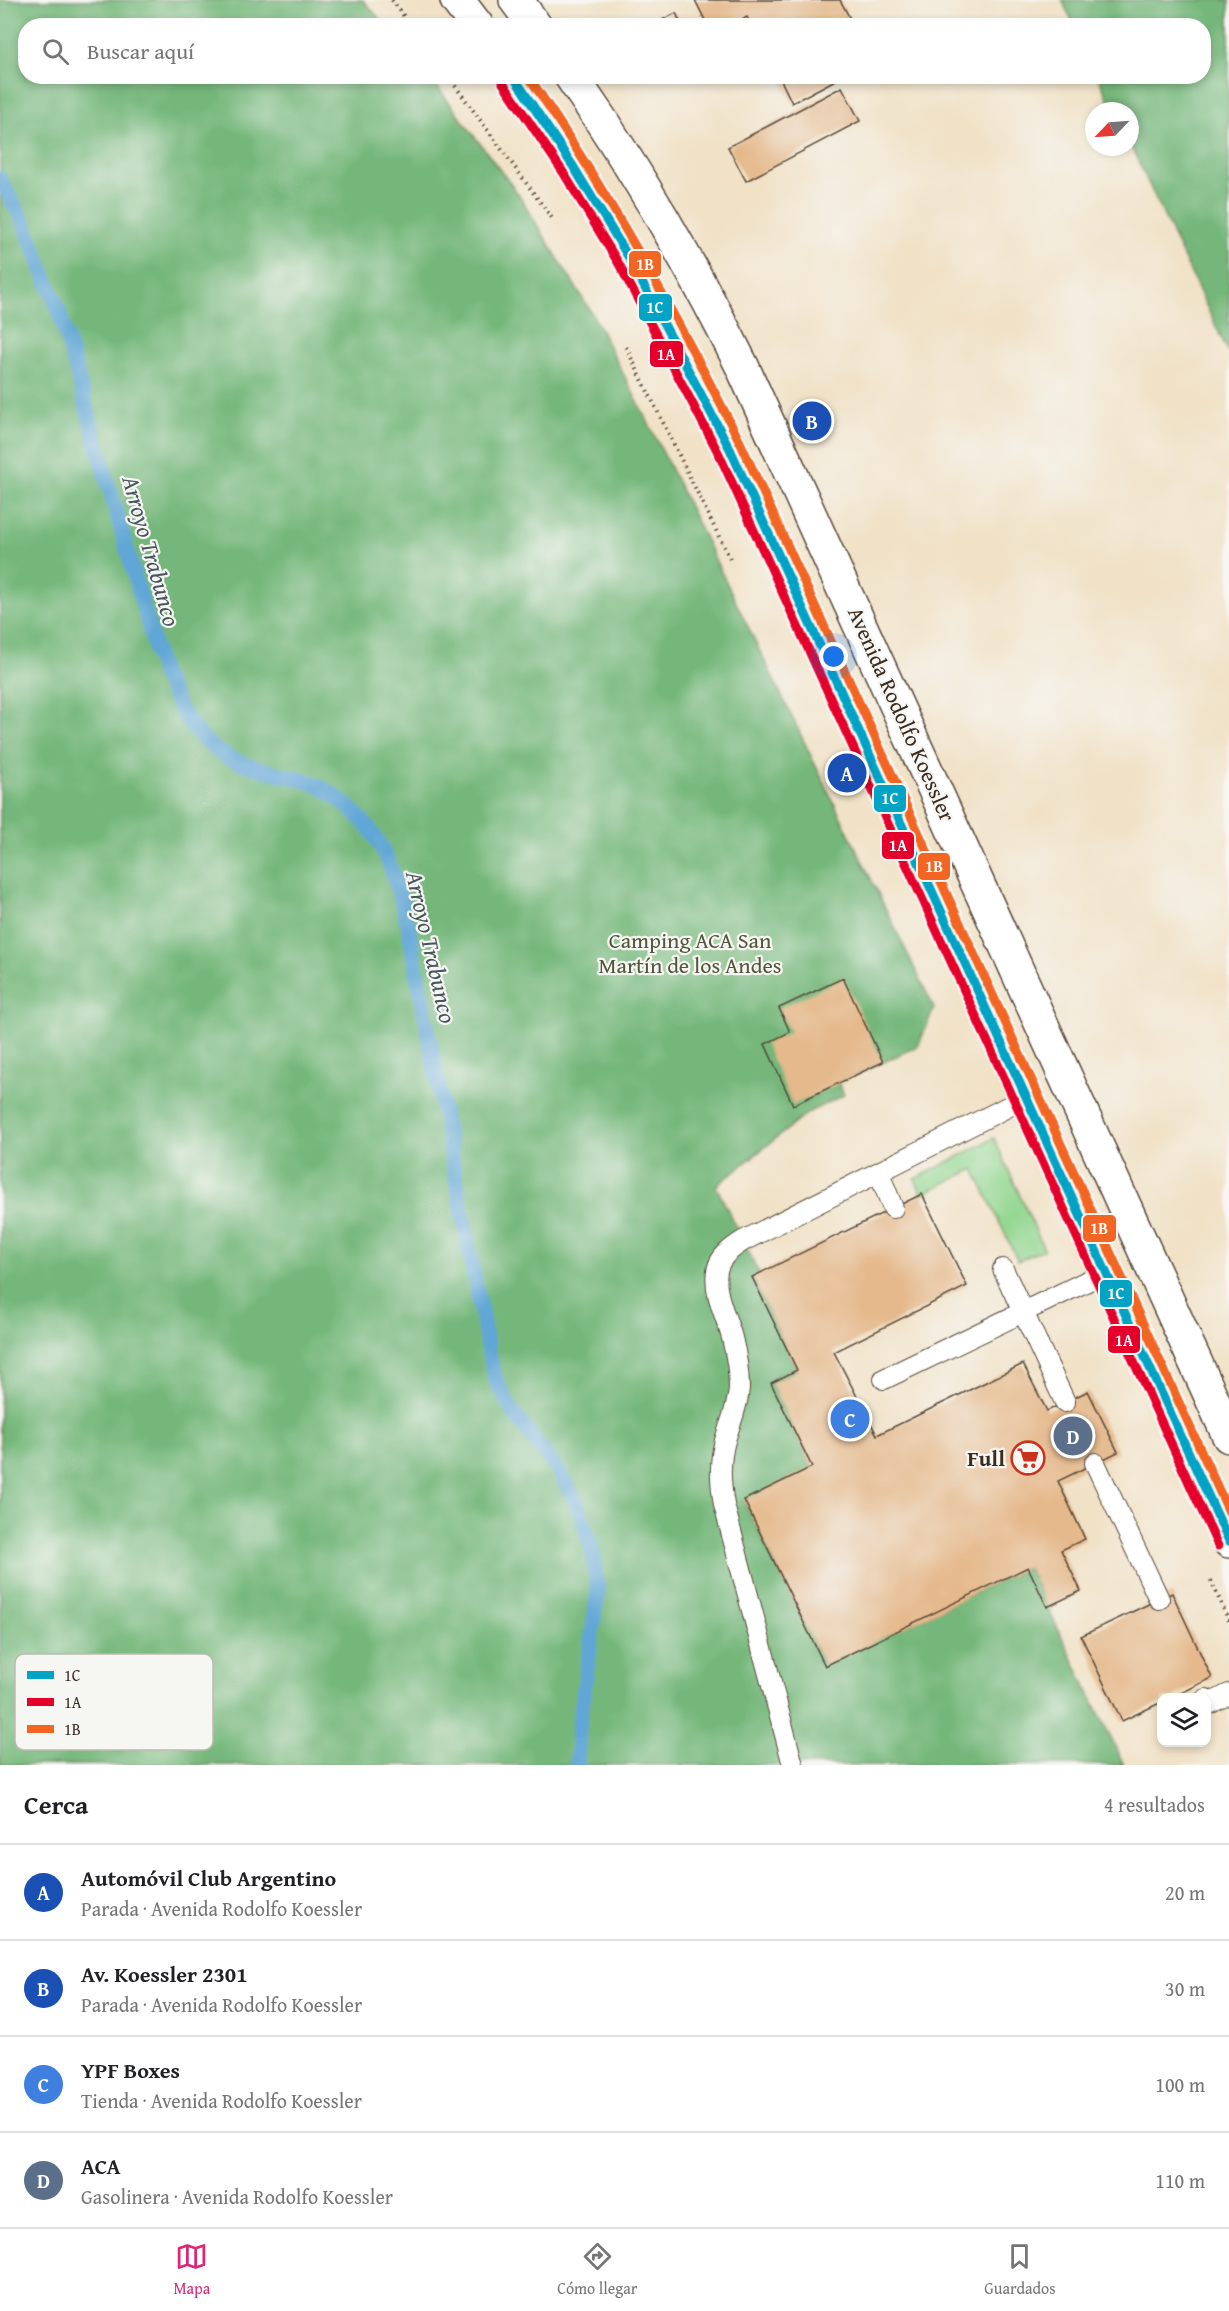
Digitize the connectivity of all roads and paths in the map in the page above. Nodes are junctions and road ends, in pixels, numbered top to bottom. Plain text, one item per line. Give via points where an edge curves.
1 (392, 0) edge
2 (457, 0) edge
3 (516, 0) edge
4 (405, 18) edge
5 (471, 18) edge
6 (529, 18) edge
7 (454, 84) edge
8 (518, 84) edge
9 (576, 84) edge
10 (555, 222) dead end
11 (622, 339) dead end
12 (733, 564) dead end
13 (1027, 1097) junction
14 (879, 1173) junction
15 (893, 1208) dead end
16 (1003, 1269) dead end
17 (1106, 1272) junction
18 (1023, 1312) junction
19 (884, 1379) dead end
20 (1065, 1402) dead end
21 (1229, 1436) edge
22 (1095, 1463) dead end
23 (1229, 1541) edge
24 (1159, 1599) dead end
25 (1229, 1694) edge
26 (1211, 1703) edge
27 (793, 1765) edge

1 - 4 path
2 - 5 main road
3 - 6 main road
7 - 10 path
8 - 13 main road, Avenida Rodolfo Koessler via 611,225 692,371
9 - 21 main road, Avenida Rodolfo Koessler via 671,232 742,366
11 - 12 path
13 - 14 lane
13 - 17 main road, Avenida Rodolfo Koessler
14 - 15 lane
14 - 27 lane via 743,1241 723,1258 717,1271 739,1389 721,1458 720,1481
16 - 18 lane
17 - 18 lane
17 - 23 main road, Avenida Rodolfo Koessler
18 - 19 lane
18 - 20 lane
22 - 24 lane
25 - 26 lane

